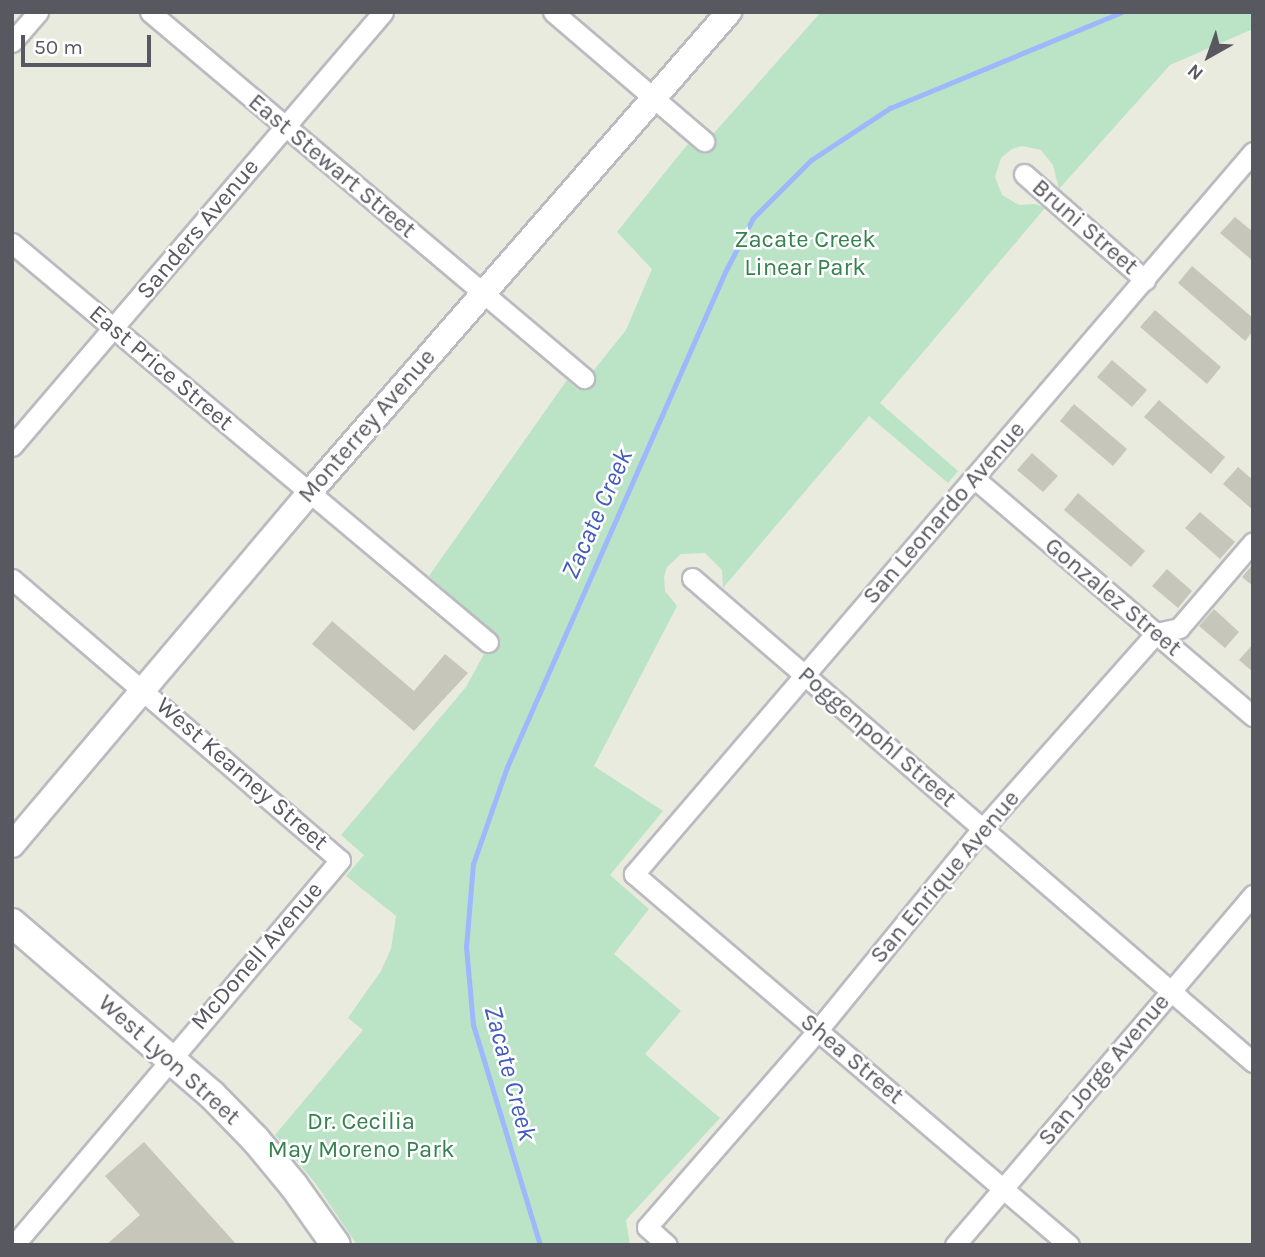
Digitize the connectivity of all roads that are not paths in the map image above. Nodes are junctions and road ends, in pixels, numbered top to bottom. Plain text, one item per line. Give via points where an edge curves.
1 (38, 12) edge
2 (149, 12) edge
3 (383, 12) edge
4 (553, 12) edge
5 (729, 12) edge
6 (12, 42) edge
7 (654, 100) junction
8 (285, 127) junction
9 (704, 142) dead end
10 (1253, 152) edge
11 (1024, 174) dead end
12 (12, 243) edge
13 (1145, 280) junction
14 (483, 293) junction
15 (113, 329) junction
16 (584, 378) dead end
17 (12, 446) edge
18 (974, 478) junction
19 (310, 491) junction
20 (1253, 542) edge
21 (692, 578) dead end
22 (12, 579) edge
23 (1156, 633) junction
24 (488, 642) dead end
25 (804, 675) junction
26 (144, 689) junction
27 (1253, 716) edge
28 (983, 828) junction
29 (12, 845) edge
30 (340, 860) joint
31 (634, 874) joint
32 (1253, 895) edge
33 (12, 923) edge
34 (1171, 991) junction
35 (818, 1030) junction
36 (171, 1056) junction
37 (1253, 1062) edge
38 (1004, 1188) junction
39 (14, 1245) edge
40 (336, 1245) edge
41 (667, 1245) edge
42 (955, 1245) edge
43 (1069, 1245) edge

1 - 6 street
2 - 8 street, East Stewart Street
3 - 8 street, Sanders Avenue
4 - 7 street
5 - 7 street, Monterrey Avenue
7 - 9 street
7 - 14 street, Monterrey Avenue
8 - 14 street, East Stewart Street
8 - 15 street, Sanders Avenue
10 - 13 street, San Leonardo Avenue
11 - 13 street, Bruni Street
12 - 15 street, East Price Street
13 - 18 street, San Leonardo Avenue
14 - 16 street, East Stewart Street
14 - 19 street, Monterrey Avenue
15 - 17 street, Sanders Avenue
15 - 19 street, East Price Street
18 - 23 street, Gonzalez Street
18 - 25 street, San Leonardo Avenue
19 - 24 street, East Price Street
19 - 26 street, Monterrey Avenue
20 - 23 street, San Enrique Avenue via 1179,628
21 - 25 street, Poggenpohl Street
22 - 26 street, West Kearney Street
23 - 27 street, Gonzalez Street
23 - 28 street, San Enrique Avenue
25 - 28 street, Poggenpohl Street
25 - 31 street, San Leonardo Avenue
26 - 29 street, Monterrey Avenue
26 - 30 street, West Kearney Street
28 - 34 street, Poggenpohl Street
28 - 35 street, San Enrique Avenue
30 - 36 street, McDonell Avenue
31 - 35 street, Shea Street
32 - 34 street, San Jorge Avenue
33 - 36 main road, West Lyon Street
34 - 37 street, Poggenpohl Street
34 - 38 street, San Jorge Avenue
35 - 38 street, Shea Street
35 - 41 street, San Enrique Avenue via 647,1227
36 - 39 street, McDonell Avenue
36 - 40 main road, West Lyon Street via 255,1139
38 - 42 street, San Jorge Avenue
38 - 43 street, Shea Street

